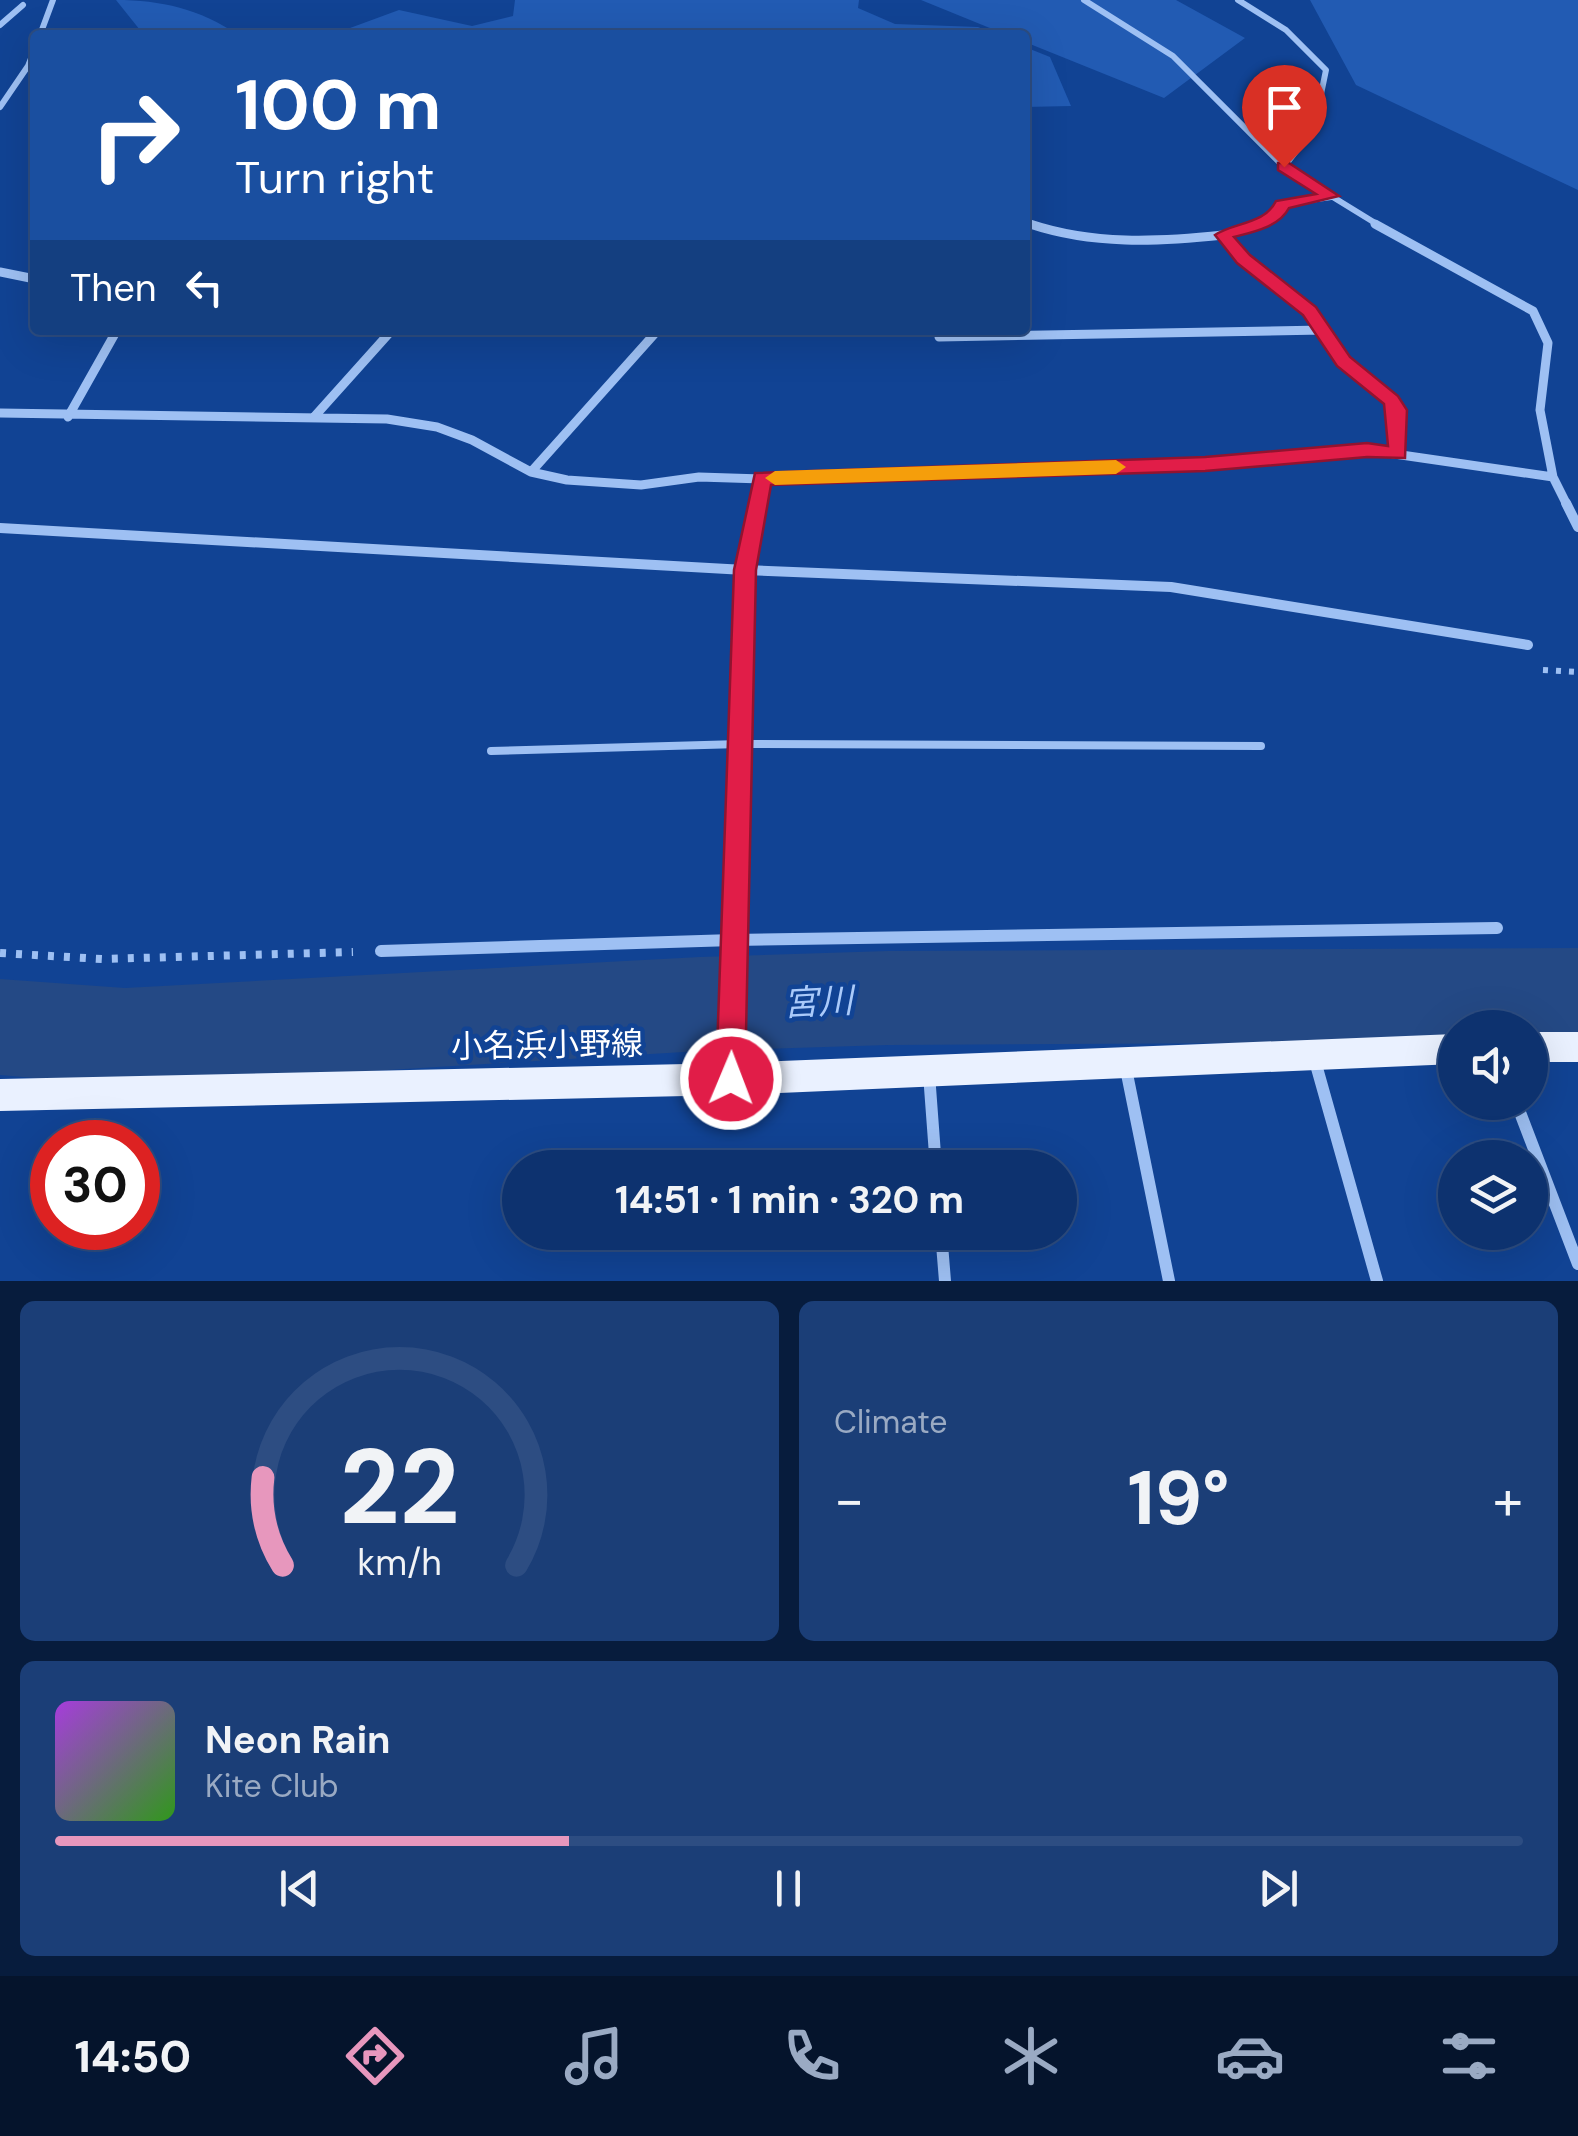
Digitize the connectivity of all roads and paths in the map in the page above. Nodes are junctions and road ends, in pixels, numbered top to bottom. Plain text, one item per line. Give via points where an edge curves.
1 (54, 0) edge
2 (1084, 0) edge
3 (1238, 0) edge
4 (23, 5) dead end
5 (0, 24) edge
6 (42, 30) edge
7 (30, 61) edge
8 (0, 107) edge
9 (1284, 167) junction
10 (1331, 196) junction
11 (1030, 224) edge
12 (1223, 235) junction
13 (0, 272) edge
14 (30, 278) edge
15 (1323, 330) junction
16 (114, 335) edge
17 (387, 335) edge
18 (654, 335) edge
19 (939, 337) dead end
20 (0, 413) edge
21 (68, 416) junction
22 (314, 416) junction
23 (1398, 454) junction
24 (531, 472) junction
25 (1553, 477) junction
26 (762, 478) junction
27 (1578, 527) edge
28 (0, 528) edge
29 (745, 570) junction
30 (1528, 646) dead end
31 (1554, 672) dead end
32 (1578, 672) edge
33 (740, 744) junction
34 (1260, 746) dead end
35 (491, 751) dead end
36 (1497, 928) dead end
37 (733, 940) junction
38 (381, 951) joint
39 (0, 953) edge
40 (1578, 1047) edge
41 (1548, 1048) edge
42 (1438, 1051) edge
43 (1314, 1055) junction
44 (1124, 1063) junction
45 (929, 1070) junction
46 (731, 1079) junction
47 (0, 1095) edge
48 (1523, 1120) edge
49 (935, 1150) edge
50 (942, 1250) edge
51 (1578, 1264) edge
52 (944, 1281) edge
53 (1169, 1281) edge
54 (1378, 1281) edge

1 - 6 street
2 - 9 street via 1173,56
3 - 9 street via 1278,23 1326,70 1314,128
4 - 5 street
7 - 8 street
9 - 10 street
10 - 12 street via 1282,204 1279,213 1255,226
10 - 25 street via 1533,311 1548,343 1540,410
11 - 12 street via 1060,234 1152,243
12 - 15 street
13 - 14 street
15 - 19 street
15 - 23 street via 1344,362 1392,400
16 - 21 street
17 - 22 street
18 - 24 street
20 - 21 street
21 - 22 street
22 - 24 street via 437,427
23 - 25 street
23 - 26 street via 1367,450 1205,464
24 - 26 street via 641,485
25 - 27 street
26 - 29 street
28 - 29 street
29 - 30 street via 1170,587
29 - 33 street
31 - 32 path
33 - 34 lane
33 - 35 lane
33 - 37 street
36 - 37 street
37 - 38 street
37 - 46 street
38 - 39 path via 102,958
40 - 41 main road
42 - 43 main road, 小名浜小野線
43 - 44 main road, 小名浜小野線
43 - 54 street
44 - 45 main road, 小名浜小野線
44 - 53 street
45 - 46 main road, 小名浜小野線
45 - 49 street
46 - 47 main road, 小名浜小野線
48 - 51 street
50 - 52 street

